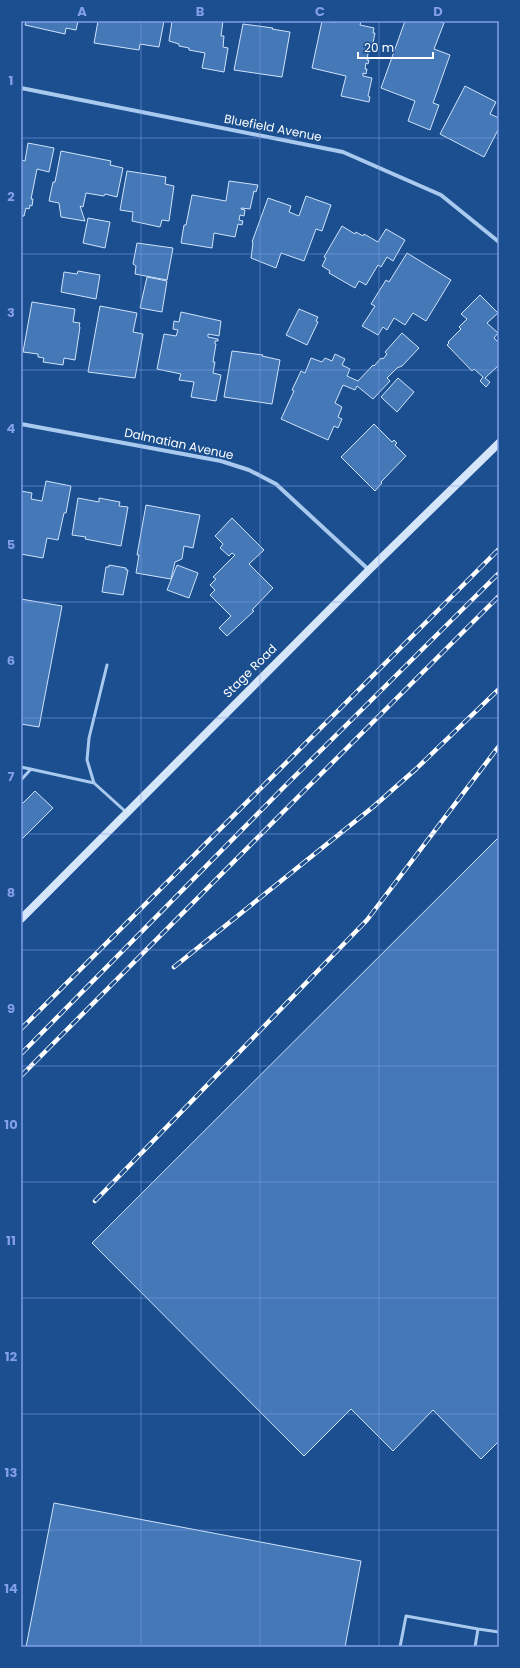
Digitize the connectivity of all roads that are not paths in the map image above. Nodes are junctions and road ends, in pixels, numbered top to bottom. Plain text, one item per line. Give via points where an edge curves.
1 (21, 88) edge
2 (499, 242) edge
3 (21, 424) edge
4 (499, 443) edge
5 (369, 570) junction
6 (107, 665) dead end
7 (21, 767) edge
8 (31, 769) junction
9 (21, 780) edge
10 (94, 783) junction
11 (126, 813) junction
12 (21, 919) edge
13 (478, 1629) junction
14 (499, 1632) edge
15 (400, 1647) edge
16 (475, 1647) edge

1 - 2 street, Bluefield Avenue via 342,152 441,195
3 - 5 street, Dalmatian Avenue via 221,461 249,470 276,484
4 - 5 main road, Stage Road
5 - 11 main road, Stage Road
6 - 10 lane via 86,760
7 - 8 lane
8 - 9 lane
8 - 10 lane
10 - 11 lane
11 - 12 main road, Stage Road
13 - 14 lane
13 - 15 lane via 406,1616
13 - 16 lane

